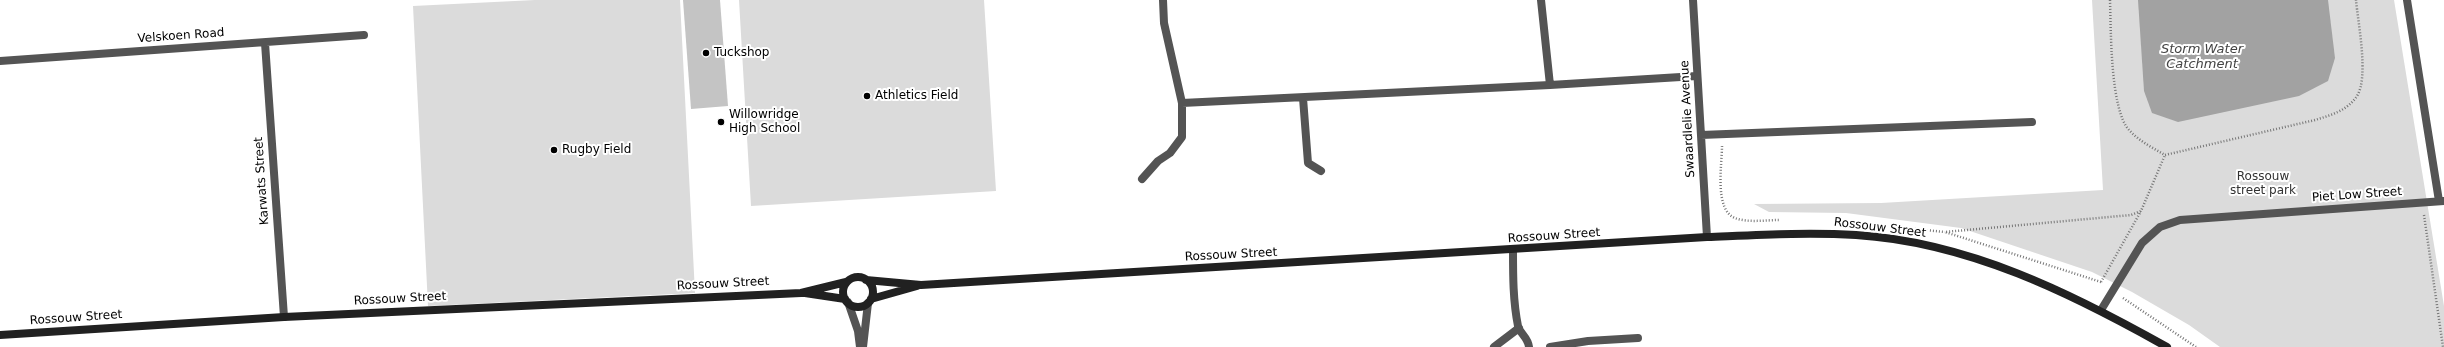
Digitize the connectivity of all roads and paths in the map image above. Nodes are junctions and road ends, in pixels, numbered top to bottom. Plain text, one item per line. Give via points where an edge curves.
1 (1163, 0) edge
2 (1541, 0) edge
3 (1693, 0) edge
4 (2110, 0) edge
5 (2356, 0) edge
6 (2406, 0) edge
7 (364, 35) dead end
8 (265, 43) junction
9 (0, 61) edge
10 (1697, 76) junction
11 (1550, 85) junction
12 (1302, 98) junction
13 (1182, 103) junction
14 (2032, 122) dead end
15 (1723, 134) junction
16 (1701, 135) junction
17 (2165, 155) junction
18 (1321, 171) dead end
19 (1142, 179) dead end
20 (2442, 201) edge
21 (2422, 202) junction
22 (2141, 211) junction
23 (1780, 220) dead end
24 (1914, 229) dead end
25 (1945, 232) junction
26 (1707, 237) junction
27 (1513, 250) junction
28 (866, 280) junction
29 (846, 282) junction
30 (2101, 282) junction
31 (921, 285) junction
32 (2112, 291) junction
33 (801, 293) junction
34 (846, 301) junction
35 (869, 301) junction
36 (2101, 310) junction
37 (284, 317) junction
38 (1519, 328) junction
39 (0, 335) edge
40 (1638, 338) dead end
41 (862, 347) edge
42 (1494, 347) edge
43 (1529, 347) edge
44 (1550, 347) edge
45 (2167, 347) edge
46 (2196, 347) edge
47 (2444, 347) edge

1 - 13 street via 1164,23
2 - 11 street
3 - 10 street, Swaardlelie Avenue
4 - 17 path via 2113,64 2121,112 2129,130
5 - 17 path via 2362,68 2357,95 2349,105 2335,114 2315,120
6 - 20 street
7 - 8 street, Velskoen Road
8 - 9 street, Velskoen Road
8 - 37 street, Karwats Street
10 - 11 street
10 - 16 street, Swaardlelie Avenue
11 - 12 street
12 - 13 street
12 - 18 street via 1308,163
13 - 19 street via 1182,137 1170,153 1158,161
14 - 15 street
15 - 16 street
15 - 23 path via 1720,194 1727,211 1736,218
16 - 26 street, Swaardlelie Avenue
17 - 22 path
20 - 21 street, Piet Low Street
21 - 32 street, Piet Low Street via 2180,220 2160,228 2142,243
21 - 47 path
22 - 25 path via 2131,215
22 - 30 path
24 - 25 path
25 - 30 path
26 - 27 main road, Rossouw Street
26 - 36 main road, Rossouw Street via 1813,234 1857,235 1904,241 1999,266
27 - 31 main road, Rossouw Street
27 - 38 street via 1514,295
28 - 29 main road via 858,277
28 - 31 main road, Rossouw Street
28 - 35 main road via 872,286
29 - 33 main road, Rossouw Street
29 - 34 main road via 843,290
30 - 32 path
31 - 35 main road, Rossouw Street
32 - 36 street, Piet Low Street
32 - 46 path
33 - 34 main road, Rossouw Street
33 - 37 main road, Rossouw Street
34 - 35 main road via 860,306
34 - 41 street
35 - 41 street
36 - 45 main road, Rossouw Street
37 - 39 main road, Rossouw Street
38 - 42 street
38 - 43 street via 1528,339
40 - 44 street via 1588,341

